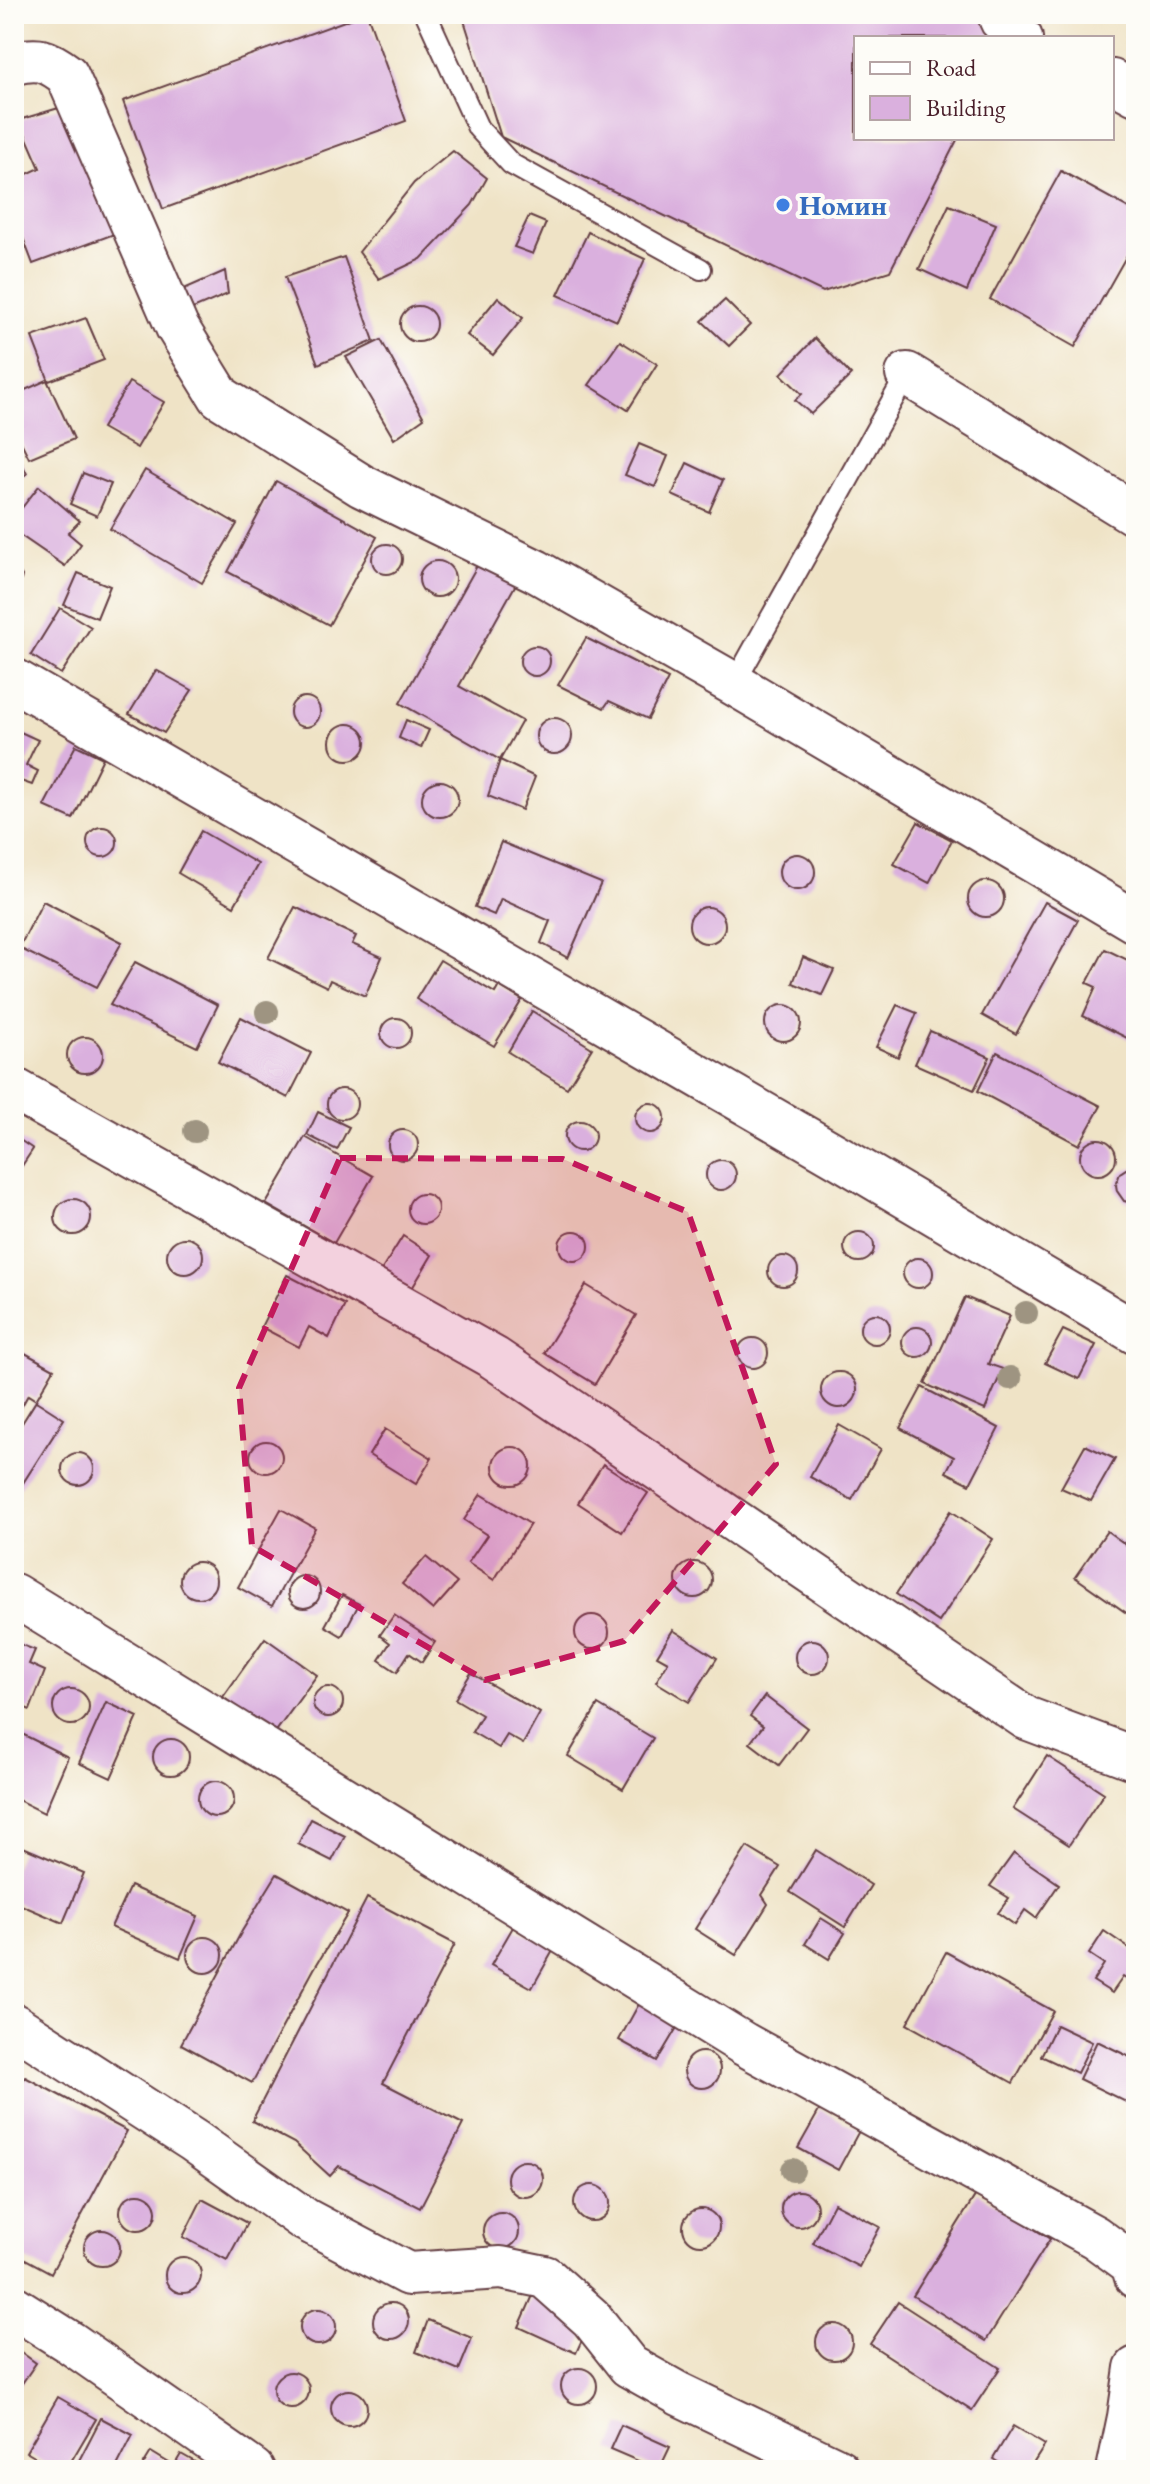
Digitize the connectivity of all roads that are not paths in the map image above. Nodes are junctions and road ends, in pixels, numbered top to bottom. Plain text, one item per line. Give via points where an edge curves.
1 (426, 14) edge
2 (999, 14) edge
3 (1019, 36) edge
4 (14, 63) edge
5 (1114, 82) edge
6 (1136, 94) edge
7 (701, 269) dead end
8 (907, 374) joint
9 (1136, 515) edge
10 (14, 680) edge
11 (734, 684) junction
12 (1136, 922) edge
13 (14, 1089) edge
14 (1136, 1333) edge
15 (14, 1595) edge
16 (1136, 1759) edge
17 (14, 2025) edge
18 (1136, 2277) edge
19 (14, 2307) edge
20 (1136, 2368) edge
21 (1133, 2417) edge
22 (253, 2470) edge
23 (838, 2470) edge
24 (1118, 2470) edge

1 - 7 lane via 478,128 511,164
2 - 3 street
4 - 11 street via 50,63 67,75 177,327 220,397 362,486 536,571
5 - 6 street
8 - 9 street
8 - 11 lane
10 - 14 street
11 - 12 street
13 - 16 street via 494,1358 1026,1718
15 - 18 street via 744,2044 1095,2237 1132,2264
17 - 23 street via 304,2219 408,2274 501,2268 545,2277 591,2318 629,2366
19 - 22 street
20 - 21 street
21 - 24 street

